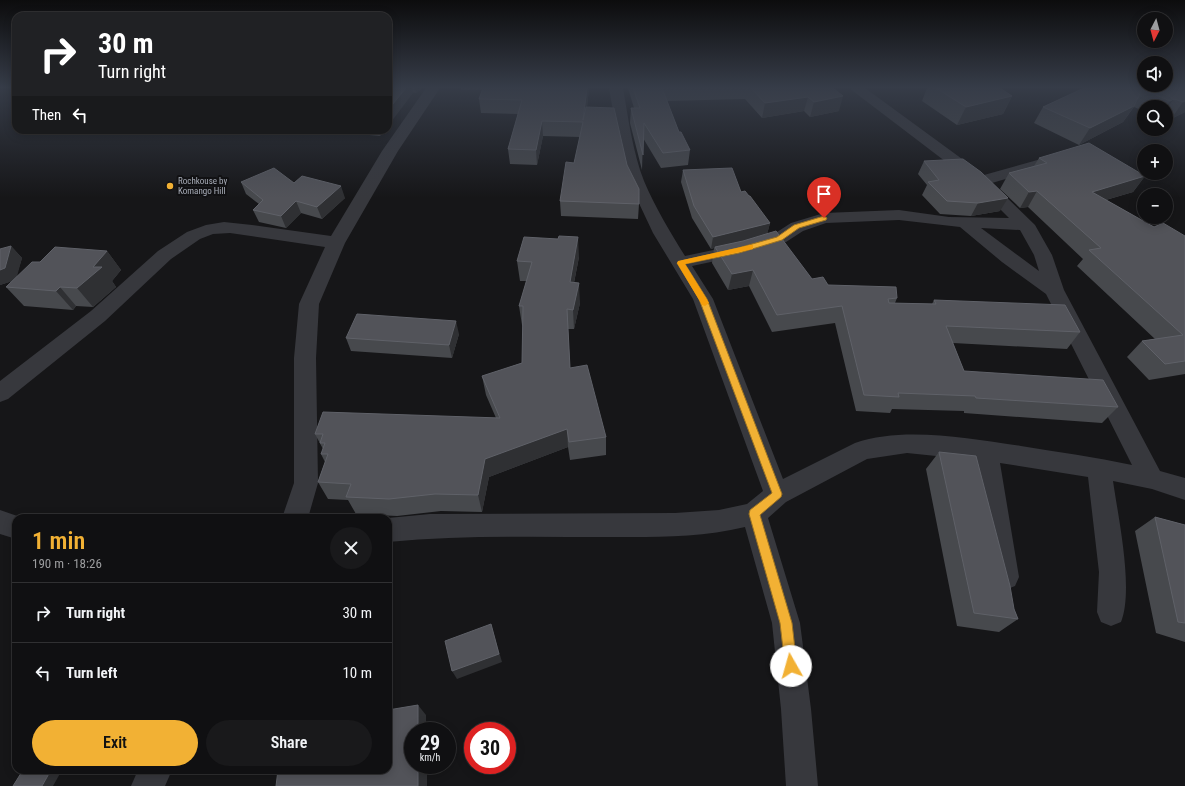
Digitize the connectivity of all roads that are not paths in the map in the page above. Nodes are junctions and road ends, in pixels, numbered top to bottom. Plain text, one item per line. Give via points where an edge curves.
1 (408, 125) edge
2 (622, 125) edge
3 (905, 125) edge
4 (1077, 153) edge
5 (981, 181) junction
6 (965, 223) junction
7 (1026, 225) junction
8 (336, 243) junction
9 (681, 263) junction
10 (1054, 290) junction
11 (0, 393) edge
12 (986, 452) junction
13 (1098, 468) junction
14 (1152, 479) junction
15 (1185, 490) edge
16 (777, 494) junction
17 (296, 514) edge
18 (754, 514) junction
19 (0, 522) edge
20 (12, 526) edge
21 (392, 530) edge
22 (1008, 598) edge
23 (1112, 612) dead end
24 (154, 774) edge
25 (147, 786) edge
26 (802, 786) edge

1 - 8 street
2 - 9 street via 636,180 662,233
3 - 5 street
4 - 5 street
5 - 7 street
6 - 7 street
6 - 9 street via 899,214 824,218 797,227 780,238
6 - 10 street via 1018,267
7 - 10 street via 1043,255
8 - 11 street via 223,227 192,236 171,250 36,367
8 - 17 street via 309,304 305,358 306,483
9 - 16 street via 703,299
10 - 14 street
12 - 13 street
12 - 16 street via 907,443 862,450
12 - 22 street
13 - 14 street
13 - 23 street via 1112,572
14 - 15 street
16 - 18 street
18 - 21 street via 719,522 675,525 430,526
18 - 26 street via 786,623
19 - 20 street
24 - 25 street

